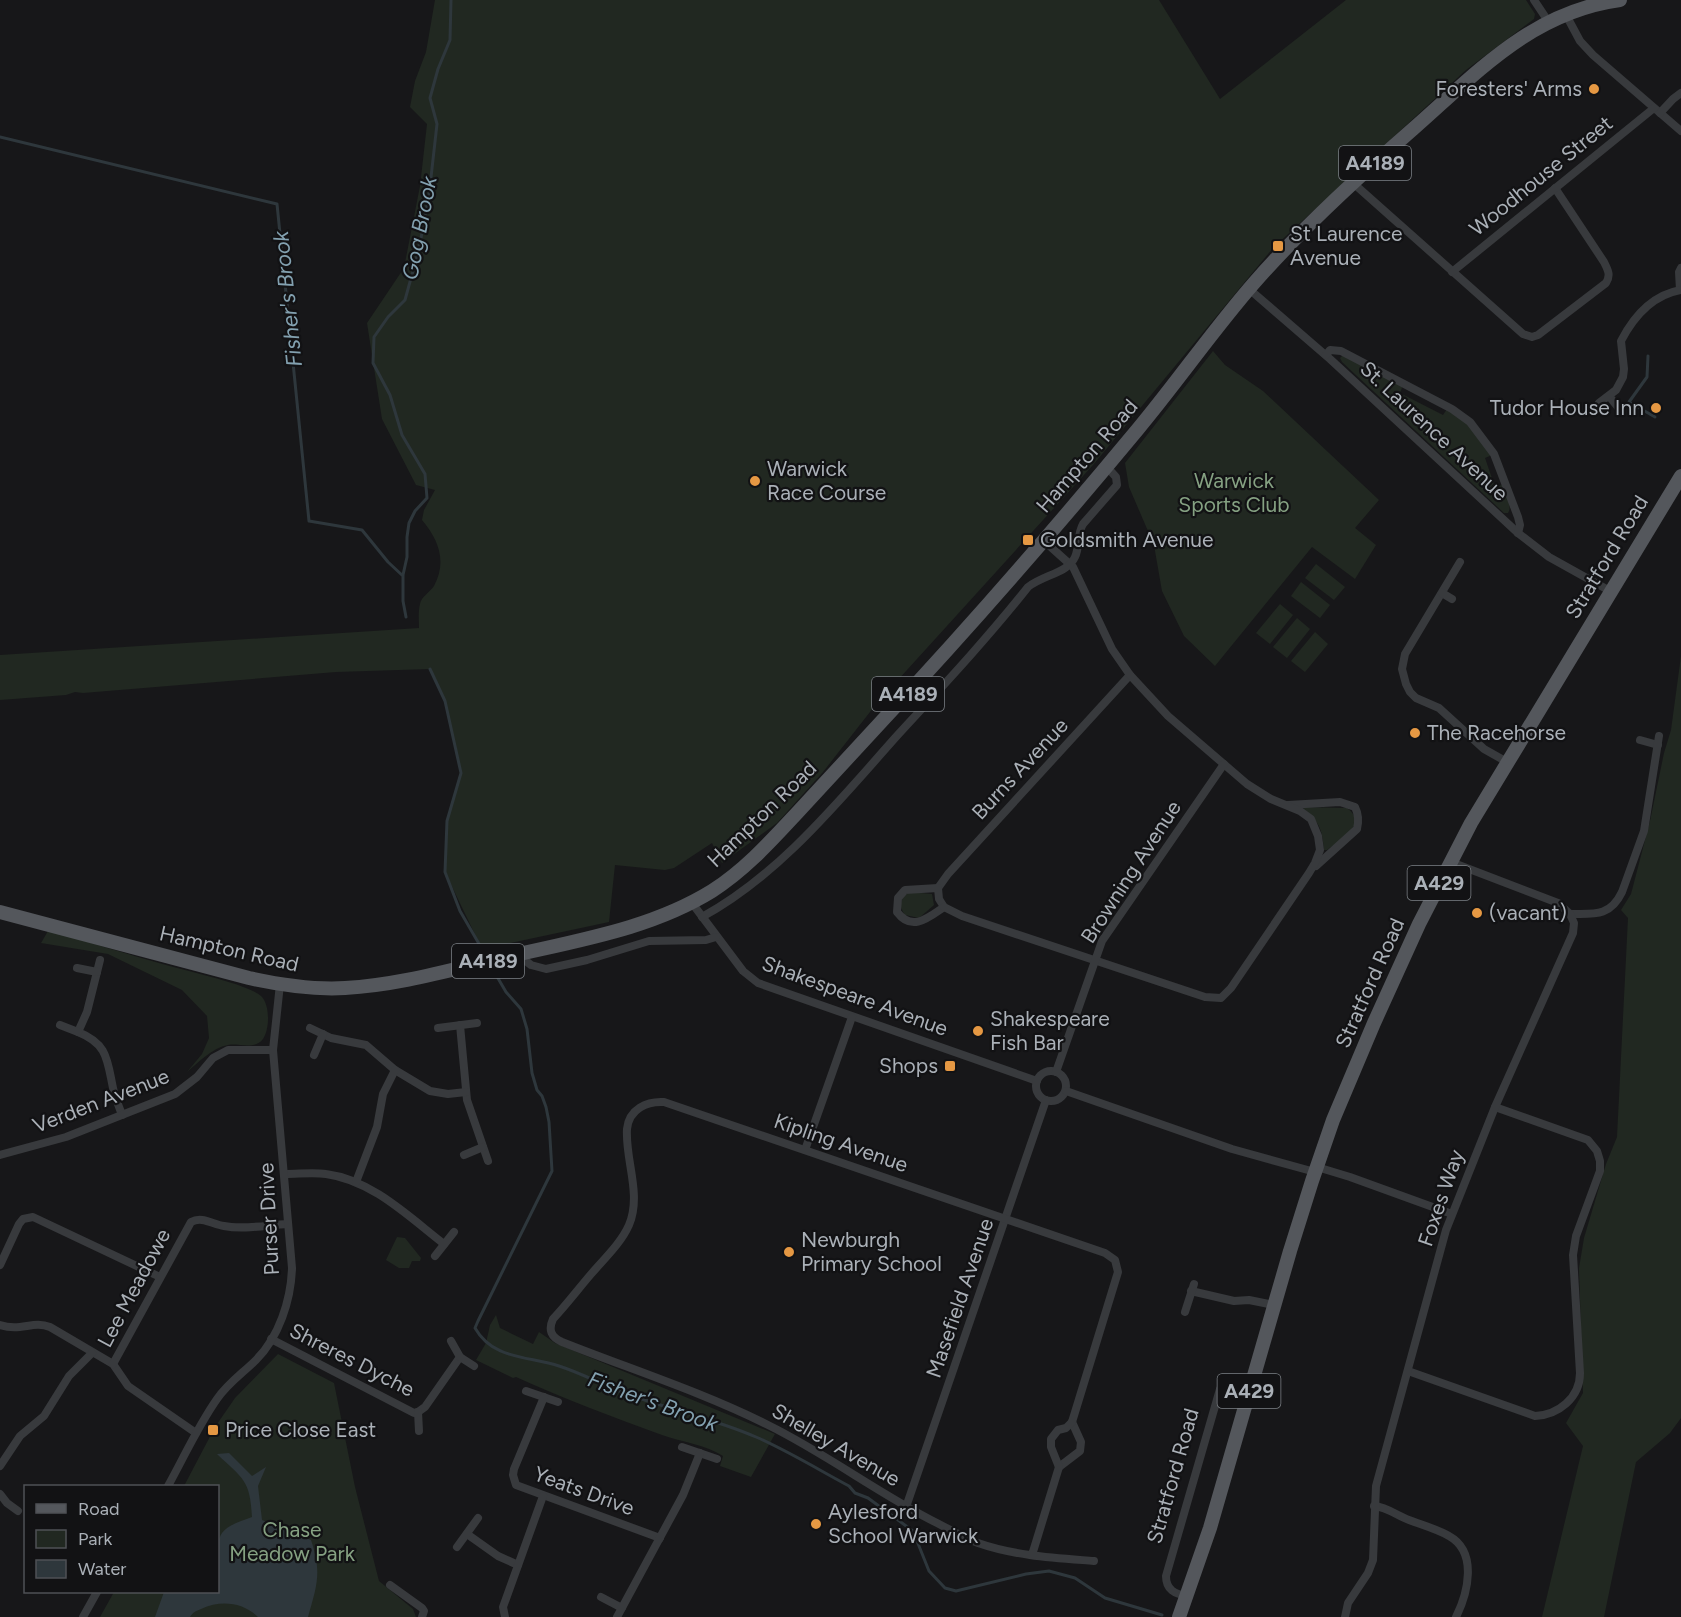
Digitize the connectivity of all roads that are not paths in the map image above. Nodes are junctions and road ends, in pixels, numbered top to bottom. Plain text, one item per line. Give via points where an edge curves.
1 (1534, 0) edge
2 (1620, 0) edge
3 (1565, 13) junction
4 (1548, 21) junction
5 (1681, 93) edge
6 (1657, 110) junction
7 (1681, 131) edge
8 (1353, 183) junction
9 (1555, 188) junction
10 (1681, 268) edge
11 (1452, 272) junction
12 (1249, 289) junction
13 (1681, 290) edge
14 (1326, 355) junction
15 (1609, 396) junction
16 (1599, 404) dead end
17 (1621, 411) dead end
18 (1106, 466) junction
19 (1681, 476) edge
20 (1518, 533) junction
21 (1043, 540) junction
22 (1460, 562) dead end
23 (1070, 564) junction
24 (1610, 591) junction
25 (1442, 593) junction
26 (1452, 599) dead end
27 (1130, 675) junction
28 (1640, 740) dead end
29 (1507, 762) junction
30 (1224, 764) junction
31 (1285, 805) junction
32 (1450, 862) junction
33 (1309, 873) junction
34 (938, 888) junction
35 (692, 903) junction
36 (944, 907) junction
37 (0, 912) edge
38 (1570, 914) junction
39 (702, 917) junction
40 (716, 937) junction
41 (518, 954) junction
42 (1095, 959) junction
43 (100, 960) dead end
44 (77, 968) dead end
45 (97, 972) junction
46 (280, 984) junction
47 (852, 1017) junction
48 (477, 1023) dead end
49 (60, 1025) dead end
50 (460, 1025) junction
51 (310, 1028) dead end
52 (438, 1028) dead end
53 (78, 1032) junction
54 (323, 1034) junction
55 (273, 1050) junction
56 (314, 1054) dead end
57 (395, 1070) junction
58 (1056, 1072) junction
59 (1037, 1081) junction
60 (1066, 1091) junction
61 (466, 1092) junction
62 (1046, 1100) junction
63 (1495, 1107) junction
64 (122, 1115) junction
65 (483, 1147) junction
66 (805, 1150) junction
67 (0, 1155) edge
68 (464, 1155) dead end
69 (488, 1161) dead end
70 (1316, 1170) junction
71 (285, 1174) junction
72 (356, 1182) junction
73 (1452, 1214) junction
74 (1006, 1219) junction
75 (288, 1224) junction
76 (454, 1232) dead end
77 (444, 1244) junction
78 (435, 1256) dead end
79 (0, 1265) edge
80 (160, 1277) junction
81 (1274, 1305) junction
82 (1185, 1312) dead end
83 (0, 1325) edge
84 (272, 1339) junction
85 (451, 1341) dead end
86 (562, 1342) joint
87 (92, 1353) junction
88 (460, 1358) junction
89 (113, 1364) junction
90 (474, 1366) dead end
91 (1408, 1371) junction
92 (1252, 1381) junction
93 (526, 1391) dead end
94 (544, 1397) junction
95 (558, 1402) dead end
96 (418, 1412) junction
97 (1072, 1422) junction
98 (419, 1431) dead end
99 (196, 1433) junction
100 (682, 1447) dead end
101 (700, 1454) junction
102 (717, 1459) dead end
103 (0, 1466) edge
104 (1059, 1467) junction
105 (169, 1485) edge
106 (543, 1496) junction
107 (1, 1499) edge
108 (1374, 1506) junction
109 (906, 1507) junction
110 (18, 1511) dead end
111 (478, 1518) dead end
112 (467, 1534) junction
113 (660, 1538) junction
114 (458, 1547) dead end
115 (1032, 1555) junction
116 (1095, 1561) dead end
117 (518, 1565) junction
118 (390, 1584) dead end
119 (96, 1593) edge
120 (1187, 1596) junction
121 (601, 1597) dead end
122 (622, 1608) junction
123 (423, 1616) edge
124 (83, 1617) edge
125 (505, 1617) edge
126 (617, 1617) edge
127 (1179, 1617) edge
128 (1345, 1617) edge
129 (1456, 1617) edge

1 - 4 street
2 - 3 main road, A4189
3 - 4 main road, A4189
3 - 6 street via 1580,41 1593,55
4 - 8 main road, A4189 via 1514,42
5 - 6 street, Woodhouse Street
6 - 7 street
6 - 9 street, Woodhouse Street
8 - 11 street
8 - 12 main road, A4189
9 - 11 street, Woodhouse Street
9 - 11 street via 1604,262 1609,273 1606,283 1532,337 1523,334
10 - 13 street
12 - 14 street, St. Laurence Avenue
12 - 18 main road, Hampton Road / A4189
13 - 15 street via 1650,302 1639,314 1621,341 1623,377
14 - 20 street, St. Laurence Avenue
14 - 20 street, St. Laurence Avenue via 1330,350 1341,351 1470,422 1494,454 1518,517
15 - 16 street
15 - 17 street
18 - 21 main road, Hampton Road / A4189
18 - 23 street via 1116,477 1117,485 1080,529
19 - 24 main road, Stratford Road / A429
20 - 24 street, St. Laurence Avenue via 1549,557
21 - 23 street
21 - 35 main road, Hampton Road / A4189 via 921,680 768,844 728,879
22 - 25 street
23 - 27 street via 1112,649
23 - 39 street, Hampton Road via 1028,587 864,773 776,864
24 - 29 main road, Stratford Road / A429
25 - 26 street
25 - 29 street via 1405,654 1402,669 1406,684 1416,698 1439,708 1485,749
27 - 30 street via 1168,716
27 - 34 street, Burns Avenue
28 - 38 street via 1659,740 1644,831 1618,902 1599,914
29 - 32 main road, Stratford Road / A429
30 - 31 street via 1247,784
30 - 42 street, Browning Avenue via 1102,941
31 - 33 street via 1311,819 1318,836 1318,855
31 - 33 street via 1340,802 1354,807 1359,817 1357,829
32 - 38 street via 1558,903
32 - 70 main road, Stratford Road / A429 via 1378,1013
33 - 42 street via 1221,998 1205,997
34 - 36 street
34 - 36 street via 905,890 898,898 897,912 907,921 922,922
35 - 39 street, Shakespeare Avenue
35 - 41 main road, Hampton Road / A4189 via 641,924
36 - 42 street
37 - 46 main road, Hampton Road / A4189
38 - 63 street, Foxes Way via 1573,933
39 - 40 street, Shakespeare Avenue
40 - 41 street via 649,941 546,969 531,965
40 - 47 street, Shakespeare Avenue via 746,975 758,983
41 - 46 main road, Hampton Road / A4189 via 372,986 321,988
42 - 58 street, Browning Avenue
43 - 45 street
44 - 45 street
45 - 53 street
46 - 55 street, Purser Drive
47 - 59 street, Shakespeare Avenue
47 - 66 street
48 - 50 street
49 - 53 street
50 - 52 street
50 - 61 street
51 - 54 street
53 - 64 street via 92,1039 106,1054
54 - 56 street
54 - 57 street via 366,1046
55 - 64 street, Verden Avenue via 228,1050 213,1058 182,1091
55 - 71 street, Purser Drive
57 - 61 street via 430,1091
57 - 72 street via 383,1094 377,1127
58 - 59 street via 1046,1072
58 - 60 street via 1064,1078
59 - 62 street via 1038,1094
60 - 62 street via 1059,1099
60 - 70 street via 1232,1149
61 - 65 street
62 - 74 street, Masefield Avenue
63 - 73 street, Foxes Way
63 - 91 street via 1587,1140 1599,1156 1599,1176 1576,1236 1573,1255 1578,1385 1562,1408 1535,1416
64 - 67 street, Verden Avenue via 66,1137
65 - 68 street
65 - 69 street
66 - 74 street, Kipling Avenue
66 - 86 street, Kipling Avenue via 664,1102 643,1105 634,1113 627,1129 633,1200 630,1223 617,1245 553,1319 551,1332
70 - 73 street via 1350,1177
70 - 81 main road, Stratford Road / A429
71 - 72 street via 326,1174
71 - 75 street, Purser Drive
72 - 77 street via 387,1200
73 - 91 street, Foxes Way
74 - 97 street, Kipling Avenue via 1105,1253 1118,1265
74 - 109 street, Masefield Avenue
75 - 80 street, Lee Meadowe via 234,1228 193,1220
75 - 84 street, Purser Drive via 292,1277
76 - 77 street
77 - 78 street
79 - 80 street via 19,1224 33,1217
80 - 89 street, Lee Meadowe
81 - 82 street via 1234,1301 1193,1287
81 - 92 main road, Stratford Road / A429
83 - 87 street via 17,1329 46,1325
84 - 96 street, Shreres Dyche via 410,1412
84 - 99 street, Purser Drive via 219,1396
85 - 88 street
86 - 109 street, Shelley Avenue via 767,1424
87 - 89 street
87 - 103 street via 69,1376 44,1416 20,1436
88 - 90 street
88 - 96 street, Shreres Dyche
89 - 99 street via 128,1386
91 - 108 street, Foxes Way
92 - 120 main road, Stratford Road / A429
92 - 120 street, Stratford Road via 1228,1382 1220,1389 1166,1576 1173,1592
93 - 94 street
94 - 95 street
94 - 106 street, Yeats Drive via 513,1475 519,1487
96 - 98 street
97 - 104 street via 1082,1442 1080,1450
97 - 104 street via 1051,1439
99 - 105 street, Purser Drive
100 - 101 street
101 - 102 street
101 - 113 street
104 - 115 street
106 - 113 street, Yeats Drive
106 - 117 street
107 - 110 street
108 - 128 street, Foxes Way via 1371,1567 1352,1594
108 - 129 street via 1449,1535 1463,1549 1468,1578
109 - 115 street, Shelley Avenue via 980,1543
111 - 112 street
112 - 114 street
112 - 117 street
113 - 122 street
115 - 116 street, Shelley Avenue
117 - 125 street via 503,1607
118 - 123 street via 422,1608
119 - 124 street
120 - 127 main road, Stratford Road / A429
121 - 122 street
122 - 126 street

